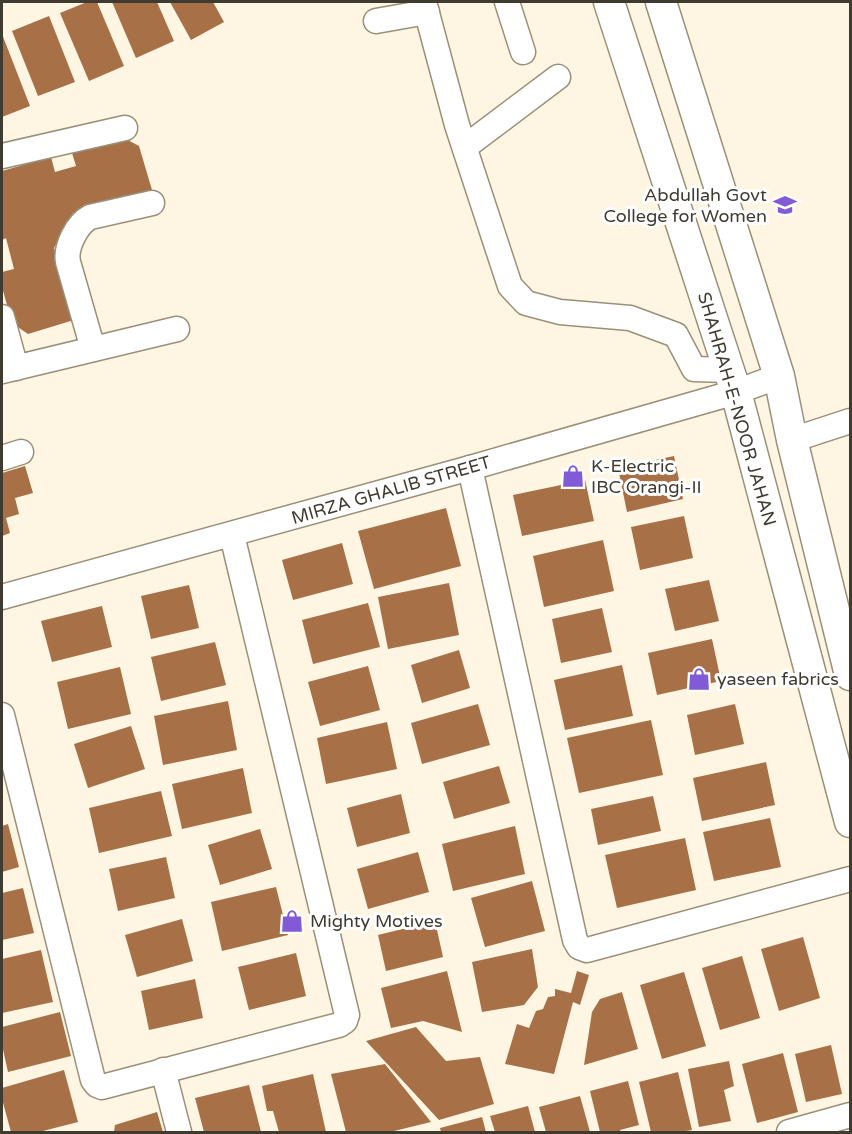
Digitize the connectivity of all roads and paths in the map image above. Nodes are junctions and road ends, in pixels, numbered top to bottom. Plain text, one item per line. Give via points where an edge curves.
1 (507, 2) edge
2 (609, 2) edge
3 (661, 2) edge
4 (426, 7) edge
5 (376, 21) dead end
6 (523, 52) dead end
7 (558, 77) dead end
8 (125, 128) dead end
9 (465, 147) junction
10 (2, 156) edge
11 (152, 203) dead end
12 (2, 317) edge
13 (177, 329) dead end
14 (93, 349) junction
15 (9, 370) edge
16 (779, 376) junction
17 (732, 381) junction
18 (850, 421) edge
19 (792, 440) junction
20 (470, 468) junction
21 (232, 535) junction
22 (2, 597) edge
23 (850, 675) edge
24 (2, 715) edge
25 (850, 822) edge
26 (850, 879) edge
27 (163, 1070) junction
28 (850, 1115) edge
29 (179, 1132) edge
30 (789, 1132) edge

1 - 6 street
2 - 17 main road, SHAHRAH-E-NOOR JAHAN
3 - 16 main road
4 - 5 street
4 - 9 street
7 - 9 street
8 - 10 street
9 - 17 street via 510,286 526,303 560,312 630,318 676,335 694,369
11 - 14 street via 90,217 82,223 68,248
12 - 15 street
13 - 14 street
14 - 15 street
16 - 17 street, MIRZA GHALIB STREET
16 - 19 main road
17 - 20 street, MIRZA GHALIB STREET
17 - 25 main road, SHAHRAH-E-NOOR JAHAN
18 - 19 street
19 - 23 main road
20 - 21 street, MIRZA GHALIB STREET
20 - 26 street via 579,947 587,950
21 - 22 street, MIRZA GHALIB STREET
21 - 27 street via 347,1015 339,1025
24 - 27 street via 93,1080 102,1087
27 - 29 street
28 - 30 street

